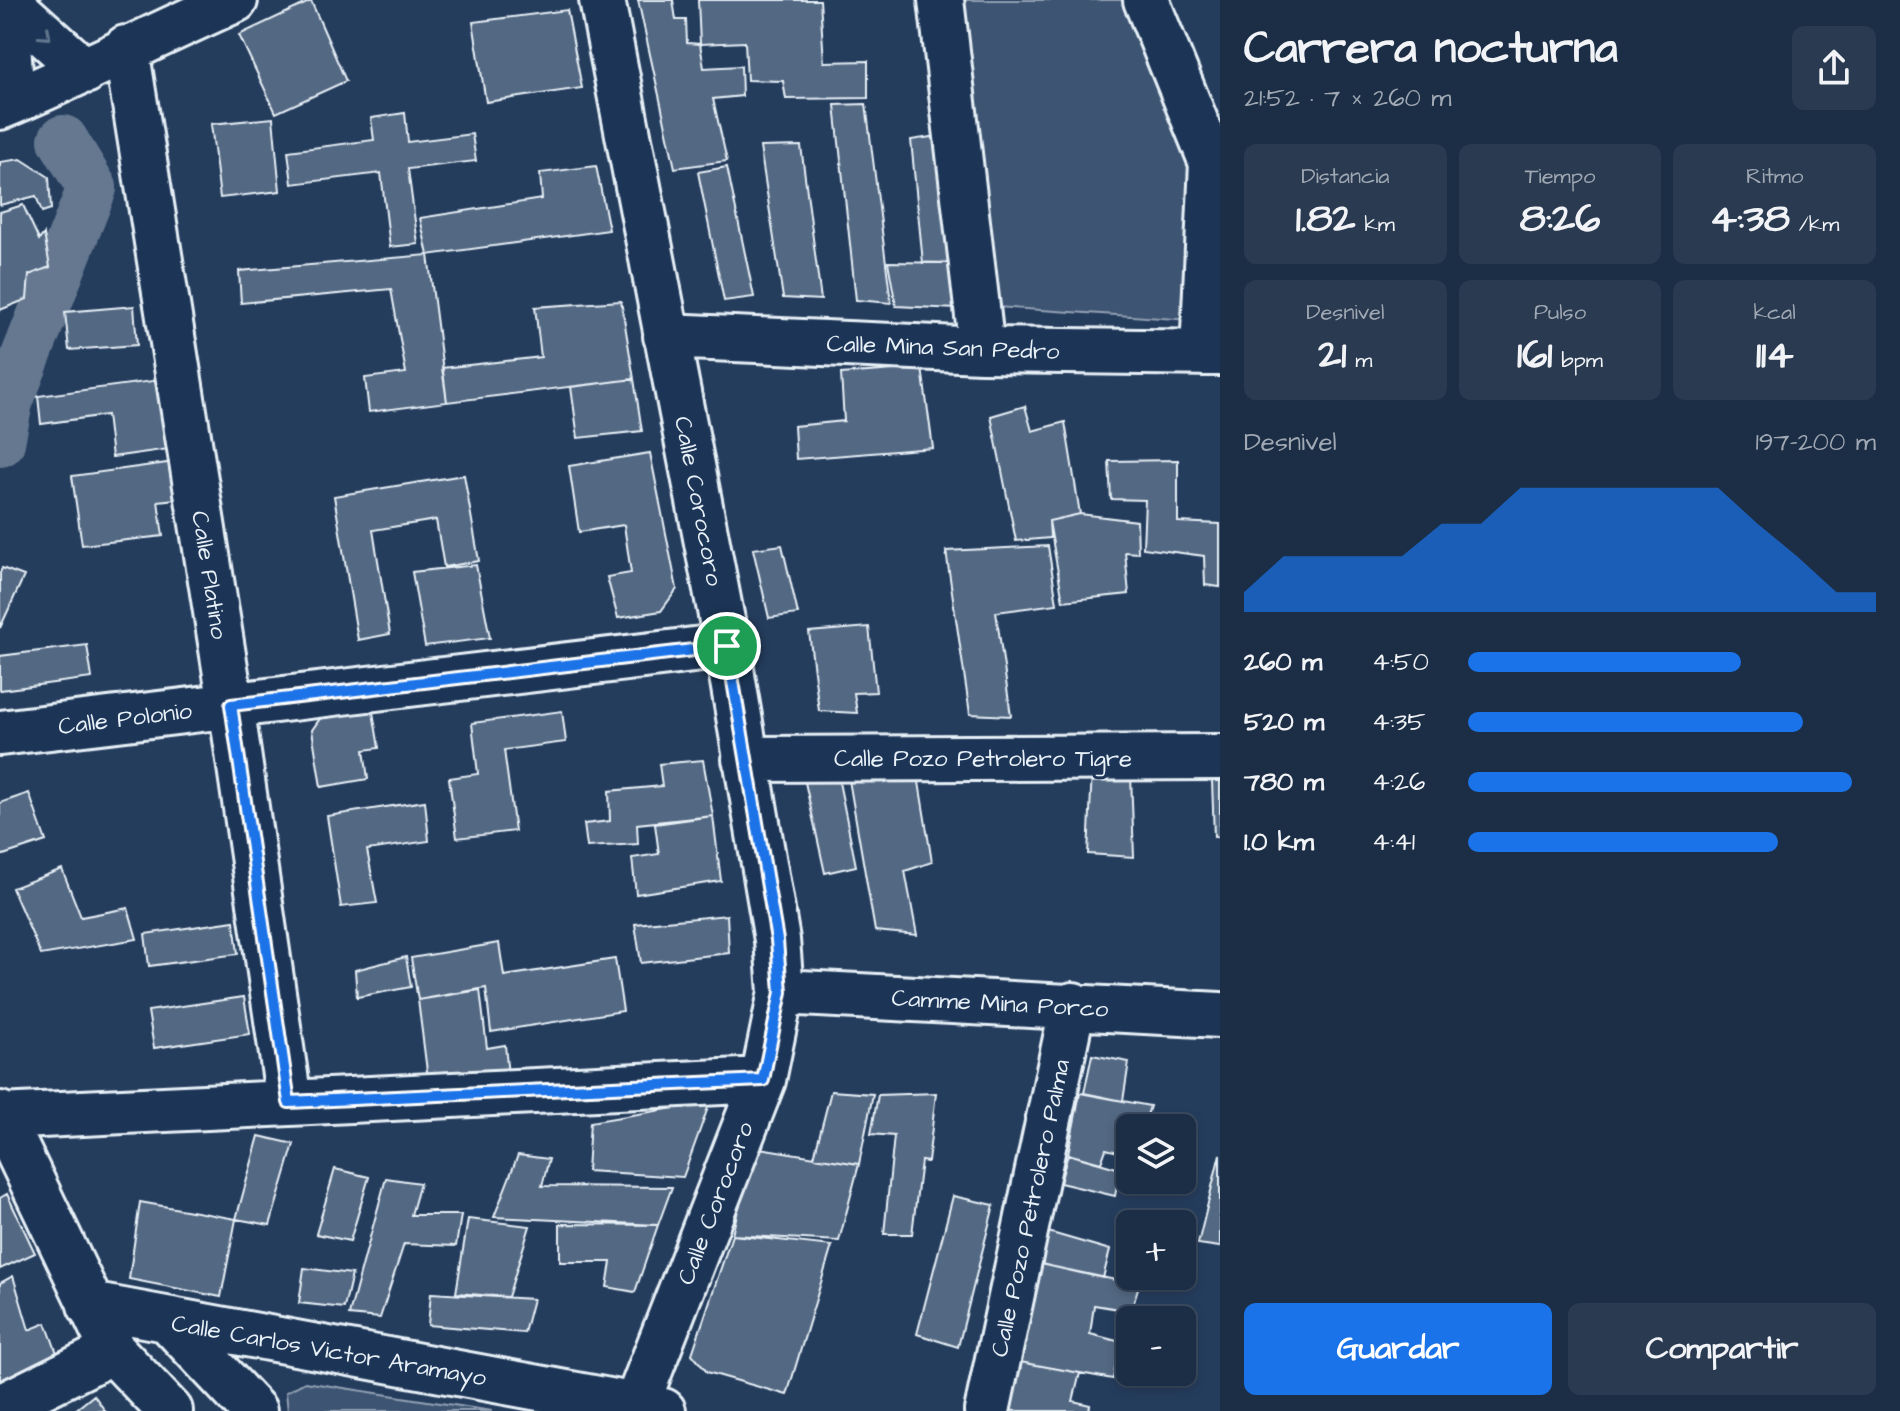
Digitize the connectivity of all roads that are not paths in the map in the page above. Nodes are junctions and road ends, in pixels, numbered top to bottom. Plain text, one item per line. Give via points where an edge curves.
1 (6, 0) edge
2 (235, 0) edge
3 (602, 0) edge
4 (941, 0) edge
5 (1146, 0) edge
6 (126, 48) junction
7 (85, 71) junction
8 (4, 99) edge
9 (666, 336) junction
10 (982, 350) junction
11 (1212, 353) edge
12 (727, 646) junction
13 (231, 705) junction
14 (0, 733) edge
15 (1220, 757) edge
16 (745, 759) junction
17 (781, 992) junction
18 (1073, 1005) junction
19 (1220, 1015) edge
20 (763, 1080) junction
21 (289, 1102) junction
22 (1, 1116) edge
23 (90, 1305) junction
24 (170, 1322) junction
25 (113, 1351) junction
26 (0, 1407) edge
27 (644, 1409) edge
28 (170, 1411) edge
29 (254, 1411) edge
30 (987, 1411) edge

1 -> 7 street
1 - 8 street
2 - 6 street
3 - 9 street, Calle Corocoro
4 - 10 street
5 - 11 street via 1212,163
6 - 7 street
6 - 13 street, Calle Platino
7 - 8 street
9 - 10 street, Calle Mina San Pedro
9 - 12 street, Calle Corocoro
10 - 11 street, Calle Mina San Pedro
12 - 13 street, Calle Polonio
12 - 16 street, Calle Corocoro
13 - 14 street, Calle Polonio
13 - 21 street, Calle Platino
15 - 16 street, Calle Pozo Petrolero Tigre
16 - 17 street, Calle Corocoro
17 - 18 street, Camme Mina Porco
17 - 20 street, Calle Corocoro
18 - 19 street, Camme Mina Porco
18 - 30 street, Calle Pozo Petrolero Palma
20 - 21 street
20 - 27 street, Calle Corocoro
21 - 22 street
22 - 23 street
23 - 24 street, Calle Carlos Victor Aramayo
23 - 25 street
24 - 27 street, Calle Carlos Victor Aramayo
24 - 29 street
25 - 26 street
25 - 28 street

